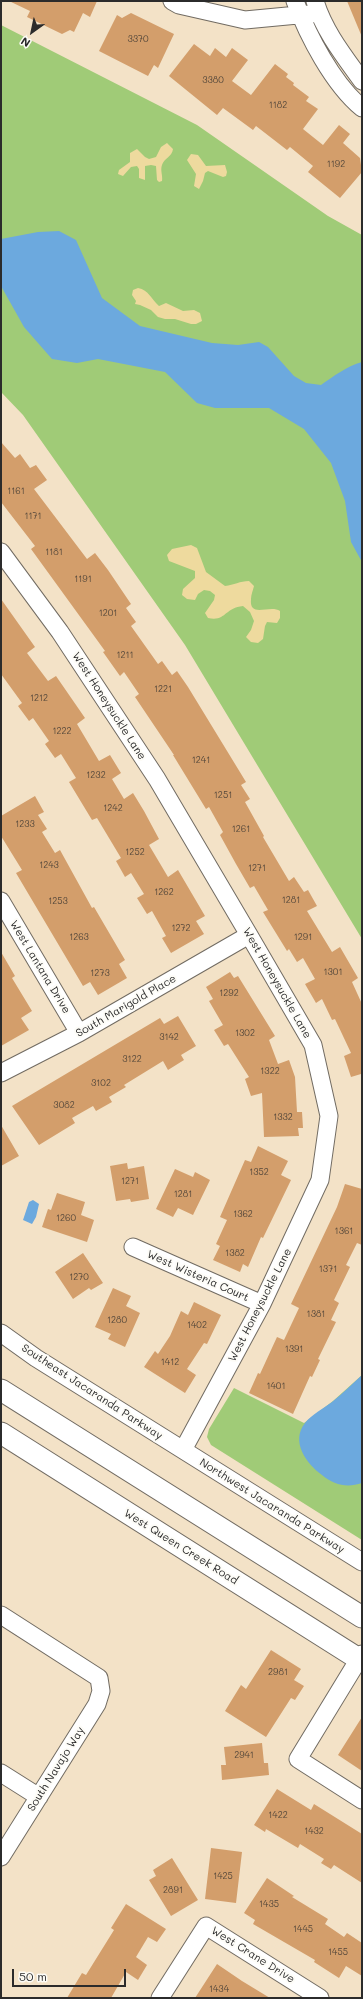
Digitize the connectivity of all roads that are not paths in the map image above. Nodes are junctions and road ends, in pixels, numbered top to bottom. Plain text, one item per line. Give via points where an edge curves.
1 (172, 1) edge
2 (317, 7) edge
3 (298, 8) edge
4 (362, 82) edge
5 (350, 95) junction
6 (362, 108) edge
7 (1, 552) edge
8 (1, 901) edge
9 (249, 935) junction
10 (79, 1033) junction
11 (1, 1073) edge
12 (133, 1247) dead end
13 (262, 1304) junction
14 (1, 1333) edge
15 (1, 1390) edge
16 (1, 1433) edge
17 (183, 1450) junction
18 (362, 1562) edge
19 (1, 1615) edge
20 (362, 1617) edge
21 (361, 1658) edge
22 (1, 1773) edge
23 (39, 1797) junction
24 (362, 1800) edge
25 (1, 1857) edge
26 (160, 1998) edge
27 (320, 1998) edge

1 - 3 street via 245,20
2 - 3 street
2 - 4 street via 341,53
3 - 5 street via 325,65
4 - 5 street
5 - 6 street
7 - 9 street, West Honeysuckle Lane via 60,632 157,779
8 - 10 street, West Lantana Drive
9 - 10 street, South Marigold Place
9 - 13 street, West Honeysuckle Lane via 313,1046 329,1116 320,1180
10 - 11 street, South Marigold Place
12 - 13 street, West Wisteria Court
13 - 17 street, West Honeysuckle Lane
14 - 17 street, Southeast Jacaranda Parkway via 36,1358
15 - 20 main road
16 - 21 main road, West Queen Creek Road
17 - 18 street, Northwest Jacaranda Parkway
19 - 23 street, South Navajo Way via 99,1678 101,1691 97,1704
21 - 24 street via 298,1759
22 - 23 street
23 - 25 street, South Navajo Way
26 - 27 street, West Crane Drive via 206,1926

